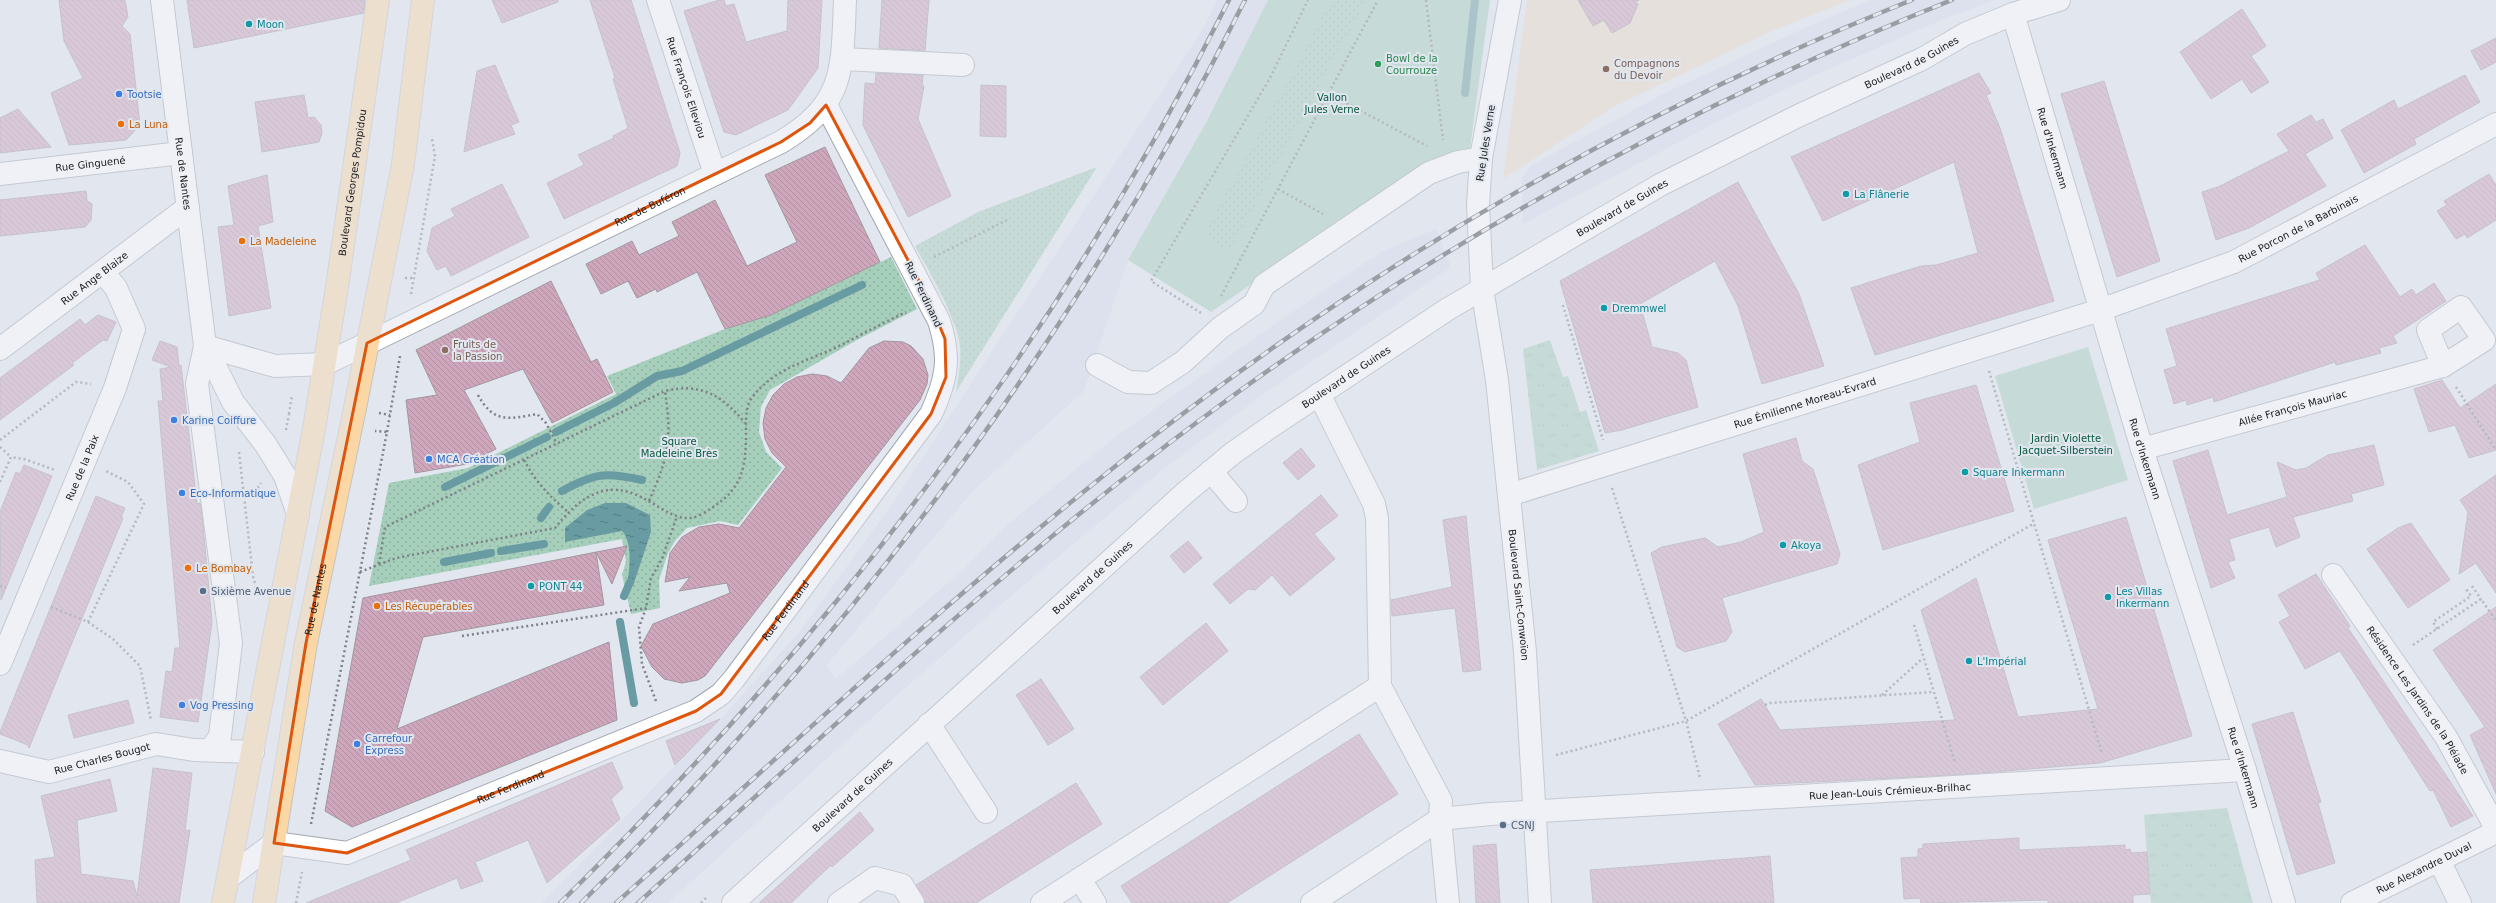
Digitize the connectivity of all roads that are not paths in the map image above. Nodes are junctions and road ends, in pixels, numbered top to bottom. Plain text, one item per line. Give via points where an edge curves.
1 (162, 0) edge
2 (378, 0) edge
3 (423, 0) edge
4 (658, 0) edge
5 (845, 0) edge
6 (1510, 0) edge
7 (2059, 0) edge
8 (2013, 14) junction
9 (843, 59) junction
10 (963, 65) dead end
11 (826, 105) junction
12 (2493, 133) edge
13 (181, 153) junction
14 (1481, 158) junction
15 (0, 174) edge
16 (715, 174) junction
17 (188, 207) junction
18 (103, 272) junction
19 (1482, 288) junction
20 (2100, 310) junction
21 (367, 343) junction
22 (205, 346) junction
23 (0, 349) edge
24 (325, 364) junction
25 (1098, 365) dead end
26 (2443, 366) road end
27 (1319, 394) junction
28 (2142, 449) junction
29 (1211, 471) junction
30 (1509, 495) junction
31 (1236, 501) dead end
32 (298, 514) junction
33 (2333, 575) dead end
34 (0, 664) edge
35 (1380, 686) junction
36 (929, 724) junction
37 (211, 749) junction
38 (253, 752) junction
39 (0, 761) edge
40 (2245, 770) junction
41 (986, 812) dead end
42 (1535, 813) junction
43 (1440, 819) junction
44 (2496, 828) edge
45 (2496, 832) edge
46 (274, 843) junction
47 (2440, 860) junction
48 (228, 878) junction
49 (1080, 878) junction
50 (223, 903) edge
51 (264, 903) edge
52 (733, 903) edge
53 (839, 903) edge
54 (913, 903) edge
55 (1042, 903) edge
56 (1095, 903) edge
57 (1312, 903) edge
58 (1448, 903) edge
59 (1540, 903) edge
60 (2284, 903) edge
61 (2352, 903) edge
62 (2460, 903) edge

1 - 13 street, Rue de Nantes
2 - 24 main road, Boulevard Georges Pompidou
3 - 21 main road via 403,164
4 - 16 street, Rue François Elleviou
5 - 9 street, Rue de Buféron
6 - 14 street, Rue Jules Verne
7 - 8 street, Boulevard de Guines
8 - 19 street, Boulevard de Guines via 1965,34 1922,59 1800,115 1660,185
8 - 20 street, Rue d'Inkermann
9 - 10 street
9 - 11 street, Rue de Buféron via 836,86
11 - 16 street, Rue de Buféron via 797,133
11 - 46 street, Rue Ferdinand via 929,300 945,339 946,377 931,414 734,680 709,703 666,723 347,853
12 - 20 street, Rue Porcon de la Barbinais via 2234,262
13 - 15 street, Rue Ginguené
13 - 17 street, Rue de Nantes
14 - 19 street, Rue Jules Verne via 1478,205
14 - 25 street via 1458,162 1429,173 1264,285 1254,304 1220,328 1183,362 1151,383 1128,382
16 - 21 street, Rue de Buféron
17 - 18 street, Rue Ange Blaize
17 - 22 street, Rue de Nantes
18 - 23 street, Rue Ange Blaize
18 - 34 street, Rue de la Paix via 116,288 134,329 115,388
19 - 27 street, Boulevard de Guines
19 - 30 street, Boulevard Saint-Conwoïon via 1497,380
20 - 28 street, Rue d'Inkermann
20 - 30 street, Rue Émilienne Moreau-Evrard
21 - 24 street
21 - 46 main road, Rue de Nantes via 306,643
22 - 24 street via 276,366
22 - 32 street, Rue de Nantes via 233,402 266,445 285,476
22 - 37 street, Rue de Nantes via 197,384 231,643 220,736
24 - 32 main road, Rue de Nantes
26 - 28 street, Allée François Mauriac
27 - 29 street, Boulevard de Guines
27 - 35 street via 1374,504 1377,518
28 - 40 street, Rue d'Inkermann
29 - 31 street
29 - 36 street, Boulevard de Guines
30 - 42 street, Boulevard Saint-Conwoïon via 1525,652
32 - 38 main road, Rue de Nantes
33 - 44 street, Résidence Les Jardins de la Pléiade via 2446,737
35 - 43 street via 1442,801
35 - 49 street
36 - 41 street
36 - 52 street, Boulevard de Guines
37 - 38 street, Rue Charles Bougot
37 - 39 street, Rue Charles Bougot via 194,750 156,744 49,772
38 - 48 main road, Rue de Nantes
40 - 42 street, Rue Jean-Louis Crémieux-Brilhac
40 - 60 street, Rue d'Inkermann
42 - 43 street, Rue Jean-Louis Crémieux-Brilhac
42 - 59 street, Boulevard Saint-Conwoïon
43 - 57 street
43 - 58 street
45 - 47 street, Rue Alexandre Duval
46 - 48 street
46 - 51 main road, Rue de Nantes
47 - 61 street, Rue Alexandre Duval
47 - 62 street
48 - 50 main road, Rue de Nantes
49 - 55 street
49 - 56 street
53 - 54 street via 875,878 902,885

